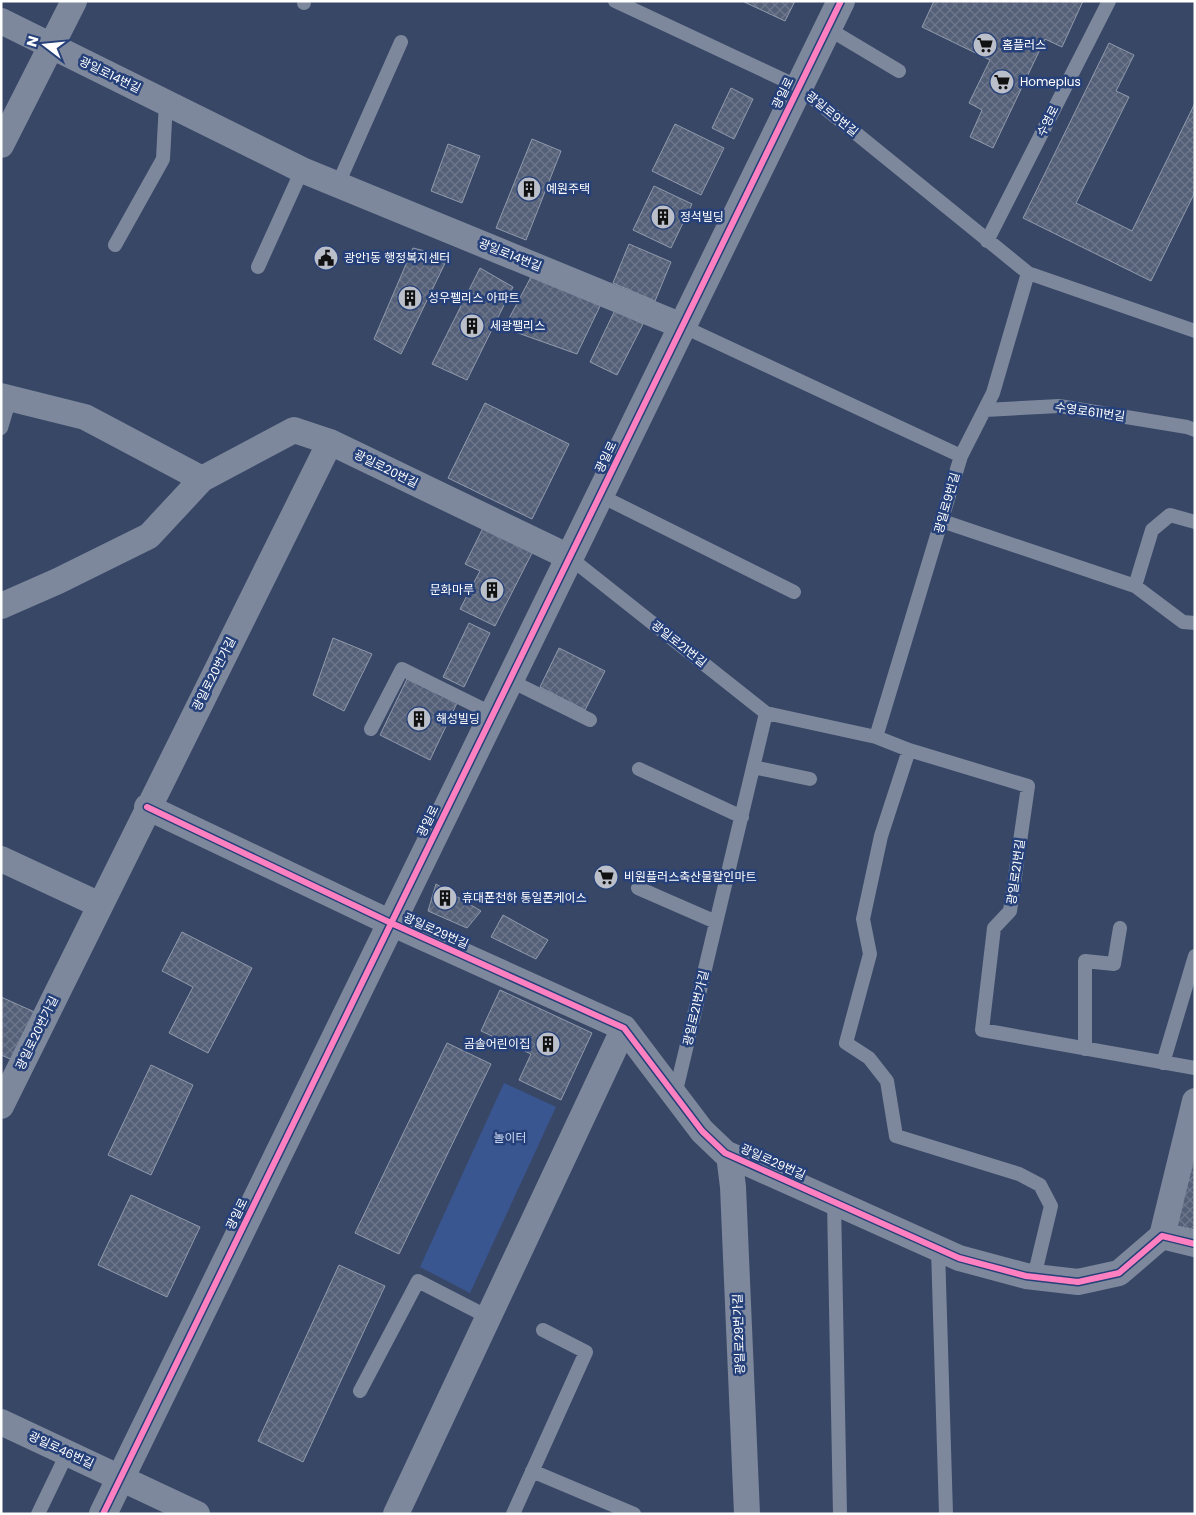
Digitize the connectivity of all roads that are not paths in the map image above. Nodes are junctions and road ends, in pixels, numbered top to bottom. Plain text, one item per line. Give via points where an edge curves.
1 (74, 1) edge
2 (615, 1) edge
3 (841, 1) edge
4 (1109, 1) edge
5 (1, 21) edge
6 (828, 28) junction
7 (401, 42) dead end
8 (51, 46) junction
9 (899, 71) dead end
10 (799, 87) junction
11 (166, 102) junction
12 (1, 145) edge
13 (302, 170) junction
14 (338, 184) junction
15 (987, 241) junction
16 (115, 245) dead end
17 (258, 267) dead end
18 (1028, 273) junction
19 (682, 326) junction
20 (1195, 331) edge
21 (5, 397) edge
22 (984, 410) junction
23 (1, 428) edge
24 (1195, 430) edge
25 (330, 442) junction
26 (961, 456) junction
27 (202, 479) junction
28 (600, 495) junction
29 (942, 521) junction
30 (1195, 522) edge
31 (569, 557) junction
32 (1135, 586) junction
33 (794, 592) dead end
34 (1, 606) edge
35 (1195, 623) edge
36 (509, 680) junction
37 (766, 713) junction
38 (493, 714) junction
39 (590, 720) dead end
40 (372, 729) dead end
41 (876, 737) junction
42 (909, 750) junction
43 (753, 767) junction
44 (639, 769) dead end
45 (810, 779) dead end
46 (148, 807) junction
47 (742, 817) junction
48 (1, 859) edge
49 (638, 888) dead end
50 (100, 905) junction
51 (716, 922) junction
52 (391, 923) junction
53 (1120, 928) dead end
54 (1195, 956) edge
55 (624, 1028) junction
56 (1085, 1049) junction
57 (1163, 1063) junction
58 (1195, 1068) edge
59 (675, 1095) junction
60 (1195, 1101) edge
61 (1, 1106) edge
62 (729, 1154) junction
63 (834, 1202) junction
64 (1162, 1236) junction
65 (1195, 1244) edge
66 (938, 1249) junction
67 (1034, 1277) junction
68 (488, 1317) junction
69 (543, 1330) dead end
70 (360, 1391) dead end
71 (1, 1422) edge
72 (62, 1464) dead end
73 (532, 1471) junction
74 (121, 1478) junction
75 (38, 1514) edge
76 (103, 1514) edge
77 (197, 1514) edge
78 (396, 1514) edge
79 (513, 1514) edge
80 (634, 1514) edge
81 (747, 1514) edge
82 (840, 1514) edge
83 (946, 1514) edge

1 - 8 street
2 - 10 lane, 광일로
3 - 6 street, 광일로
4 - 15 lane, 수영로
5 - 8 street, 광일로14번길
6 - 9 lane
6 - 10 street, 광일로
7 - 14 lane
8 - 11 street, 광일로14번길
8 - 12 street
10 - 15 lane, 광일로9번길
10 - 19 street, 광일로
11 - 13 street, 광일로14번길
11 - 16 lane via 163,159
13 - 14 street, 광일로14번길
13 - 17 lane
14 - 19 street, 광일로14번길
15 - 18 lane, 광일로9번길
18 - 20 lane, 광일로9번길
18 - 22 lane, 광일로9번길 via 993,393
19 - 26 lane
19 - 28 street, 광일로
21 - 23 lane
21 - 27 street via 86,417
22 - 24 lane, 수영로611번길 via 1059,406
22 - 26 lane, 광일로9번길
25 - 27 street, 광일로20번길 via 294,430
25 - 31 street, 광일로20번길
25 - 46 street, 광일로20번가길
26 - 29 lane, 광일로9번길
27 - 34 street, 광일로20번길 via 149,536
28 - 31 street, 광일로
28 - 33 lane
29 - 32 lane
29 - 41 lane, 광일로9번길
30 - 32 lane via 1170,514 1152,530
31 - 36 street, 광일로
31 - 37 lane, 광일로21번길
32 - 35 lane via 1183,622
36 - 38 street, 광일로
36 - 39 lane
37 - 41 lane, 광일로21번길
37 - 43 lane, 광일로21번가길
38 - 40 lane via 402,669
38 - 52 street, 광일로
41 - 42 lane, 광일로21번길
42 - 56 lane, 광일로21번길 via 1028,786 1010,912 994,928 982,1030
42 - 67 lane via 881,836 863,919 870,954 846,1043 869,1058 887,1081 896,1136 1018,1174 1040,1185 1051,1206
43 - 45 lane
43 - 47 lane, 광일로21번가길
44 - 47 lane
46 - 50 street, 광일로20번가길
46 - 52 street
47 - 51 lane, 광일로21번가길
48 - 50 street
49 - 51 lane
50 - 61 street, 광일로20번가길
51 - 59 lane, 광일로21번가길
52 - 55 street, 광일로29번길
52 - 74 street, 광일로
53 - 56 lane via 1114,964 1085,961
54 - 57 lane
55 - 59 street, 광일로29번길
55 - 68 street
56 - 57 lane, 광일로21번길
57 - 58 lane, 광일로21번길
59 - 62 street, 광일로29번길 via 702,1131
60 - 64 street
62 - 63 street, 광일로29번길
62 - 81 street, 광일로29번가길
63 - 66 street, 광일로29번길
63 - 82 lane
64 - 65 street
64 - 67 street, 광일로29번길 via 1119,1273 1078,1282
66 - 67 street, 광일로29번길 via 959,1258
66 - 83 lane
68 - 70 lane via 418,1281
68 - 78 street
69 - 73 lane via 586,1352
71 - 74 street, 광일로46번길
72 - 75 lane
73 - 79 lane
73 - 80 lane
74 - 76 street, 광일로
74 - 77 street, 광일로46번길

